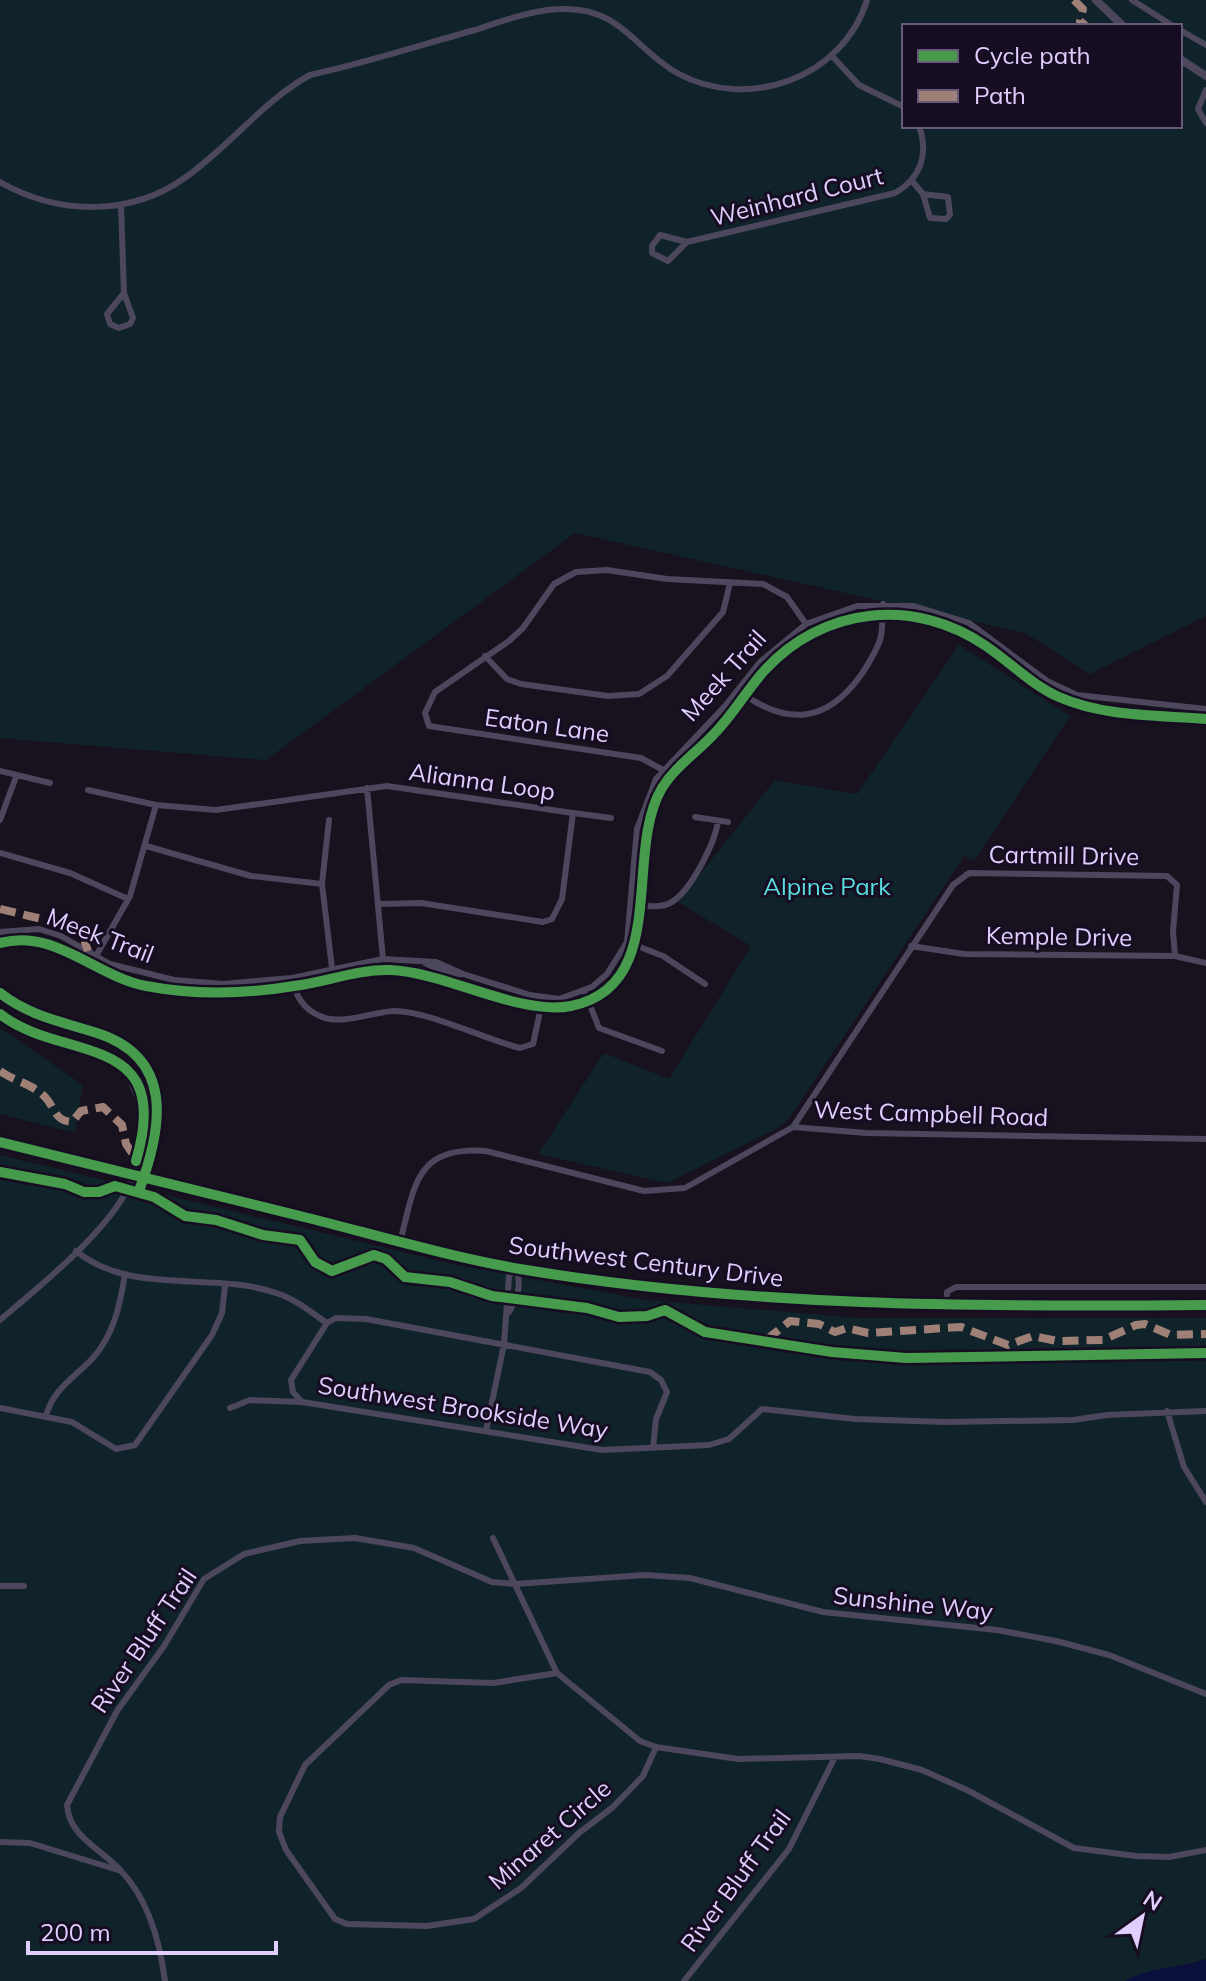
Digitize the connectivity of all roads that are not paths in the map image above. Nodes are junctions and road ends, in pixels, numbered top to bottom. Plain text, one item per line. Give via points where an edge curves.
1 (867, 0) edge
2 (1096, 0) edge
3 (1132, 0) edge
4 (1121, 24) edge
5 (1170, 24) edge
6 (1182, 31) edge
7 (1206, 45) edge
8 (832, 56) junction
9 (1182, 60) edge
10 (1206, 76) edge
11 (1206, 90) edge
12 (902, 106) edge
13 (1206, 123) edge
14 (919, 128) edge
15 (912, 181) junction
16 (0, 182) edge
17 (923, 194) junction
18 (121, 205) junction
19 (687, 242) junction
20 (124, 293) junction
21 (730, 583) junction
22 (883, 604) junction
23 (806, 624) junction
24 (485, 656) junction
25 (739, 691) junction
26 (1206, 709) edge
27 (663, 770) junction
28 (0, 771) edge
29 (16, 777) junction
30 (50, 783) dead end
31 (367, 788) junction
32 (88, 790) dead end
33 (156, 805) junction
34 (573, 813) junction
35 (695, 817) dead end
36 (611, 818) dead end
37 (0, 820) edge
38 (329, 820) dead end
39 (718, 821) junction
40 (728, 822) dead end
41 (146, 846) junction
42 (0, 853) edge
43 (322, 884) junction
44 (128, 899) junction
45 (379, 904) junction
46 (631, 904) junction
47 (0, 932) edge
48 (627, 942) junction
49 (911, 946) junction
50 (96, 956) junction
51 (1175, 956) junction
52 (383, 959) junction
53 (1206, 963) edge
54 (332, 968) junction
55 (292, 978) junction
56 (705, 984) dead end
57 (584, 990) junction
58 (543, 998) junction
59 (0, 1014) edge
60 (662, 1051) dead end
61 (793, 1127) junction
62 (1206, 1139) edge
63 (0, 1142) edge
64 (133, 1175) junction
65 (400, 1242) junction
66 (76, 1251) junction
67 (516, 1268) junction
68 (125, 1274) junction
69 (225, 1286) junction
70 (1206, 1287) edge
71 (1206, 1305) edge
72 (947, 1306) junction
73 (0, 1320) edge
74 (327, 1323) junction
75 (504, 1344) junction
76 (302, 1402) junction
77 (0, 1408) edge
78 (230, 1408) dead end
79 (1167, 1411) junction
80 (1206, 1411) edge
81 (46, 1416) junction
82 (486, 1431) junction
83 (653, 1448) junction
84 (1206, 1502) edge
85 (493, 1538) dead end
86 (515, 1584) junction
87 (0, 1586) edge
88 (24, 1586) dead end
89 (557, 1673) junction
90 (1206, 1694) edge
91 (656, 1747) junction
92 (835, 1757) junction
93 (0, 1842) edge
94 (1206, 1850) edge
95 (122, 1871) junction
96 (165, 1981) edge
97 (684, 1981) edge

1 - 8 street via 849,37
2 - 4 street
3 - 5 street
6 - 7 street
8 - 12 street via 859,85
8 - 18 street via 779,85 726,88 677,73 612,20 578,9 542,12 310,75 289,87 186,178
9 - 10 street
11 - 13 street via 1198,109
14 - 15 street, Weinhard Court via 923,157
15 - 17 street, Weinhard Court
15 - 19 street, Weinhard Court via 884,198
16 - 18 street via 20,194 78,208
17 - 17 street, Weinhard Court via 930,218 950,215 948,197
18 - 20 street
19 - 19 street, Weinhard Court via 660,235 652,253 668,261
20 - 20 street via 107,314 110,324 119,328 133,318
21 - 23 street via 776,590
21 - 24 street via 607,570 576,572 554,584 523,628
21 - 24 street via 723,612 667,676 639,694 608,696 521,684 507,679
22 - 23 street, Meek Trail via 835,611
22 - 25 street via 881,637 846,696 817,713 787,716
22 - 26 street, Meek Trail via 914,606 969,623 1047,681 1077,695
23 - 25 street, Meek Trail via 760,662
24 - 27 street, Eaton Lane via 435,692 428,701 429,726 641,758
25 - 27 street, Meek Trail
27 - 46 street, Meek Trail via 637,829
28 - 29 street
29 - 30 street
29 - 37 street
31 - 33 street, Alianna Loop via 216,810
31 - 34 street, Alianna Loop via 387,786
31 - 45 street
32 - 33 street, Alianna Loop
33 - 41 street
34 - 36 street
34 - 45 street, Alianna Loop via 562,899 552,919 543,922 421,903
35 - 39 street
38 - 43 street
39 - 40 street
39 - 46 street via 710,851 678,897 656,906
41 - 43 street via 251,876
41 - 44 street
42 - 44 street via 60,869
43 - 54 street
44 - 50 street
45 - 52 street
46 - 48 street, Meek Trail
47 - 50 street, Meek Trail via 39,929
48 - 56 street via 663,956
48 - 57 street, Meek Trail via 607,974
49 - 51 street, Kemple Drive via 964,954
49 - 51 street, Cartmill Drive via 953,885 969,873 1160,875 1177,885
49 - 61 street
50 - 55 street, Meek Trail via 132,972 174,980 223,984
51 - 53 street, Kemple Drive
52 - 54 street, Meek Trail
52 - 58 street, Meek Trail via 425,963 450,975 463,974
54 - 55 street, Meek Trail
55 - 58 street via 303,1005 328,1019 405,1012 520,1048 537,1037
57 - 58 street, Meek Trail via 559,999
57 - 60 street via 599,1028
59 - 64 street via 30,1030 96,1049 129,1074 145,1113
61 - 62 street, West Campbell Road
61 - 65 street, West Campbell Road via 707,1177 666,1191 613,1185 486,1151 447,1152 423,1171
63 - 64 main road, Southwest Century Drive
64 - 65 main road, Southwest Century Drive
64 - 66 street via 122,1203
65 - 67 main road, Southwest Century Drive
66 - 68 street via 95,1265
66 - 73 street
67 - 72 main road, Southwest Century Drive via 712,1295
67 - 75 street via 520,1279
68 - 69 street
68 - 81 street via 108,1335 93,1358 54,1395
69 - 74 street via 277,1293
69 - 81 street via 218,1324 135,1445 116,1449 72,1422
70 - 72 street via 956,1287 947,1292
71 - 72 main road, Southwest Century Drive
74 - 75 street via 336,1318 366,1319
74 - 76 street via 291,1380
75 - 82 street
75 - 83 street via 656,1376 667,1392 656,1419
76 - 78 street, Southwest Brookside Way via 250,1400
76 - 82 street, Southwest Brookside Way
77 - 81 street
79 - 80 street, Southwest Brookside Way
79 - 83 street, Southwest Brookside Way via 1073,1420 945,1422 762,1409 729,1439
79 - 84 street via 1184,1467
82 - 83 street, Southwest Brookside Way via 583,1449
85 - 86 street
86 - 89 street
86 - 90 street, Sunshine Way via 645,1575 690,1578 858,1618 997,1630 1056,1641 1109,1655
86 - 95 street, River Bluff Trail via 474,1576 414,1548 355,1538 266,1547 215,1570 117,1711 71,1793 68,1817 75,1831
87 - 88 street
89 - 91 street via 640,1741
89 - 91 street, Minaret Circle via 474,1684 401,1680 389,1685 305,1765 285,1802 279,1832 335,1919 347,1924 427,1926 474,1919 521,1888 613,1807 643,1776
91 - 92 street via 738,1759
92 - 94 street via 880,1759 922,1770 1074,1848 1147,1856
92 - 97 street, River Bluff Trail via 789,1849
93 - 95 street via 30,1843
95 - 96 street, River Bluff Trail via 150,1919

